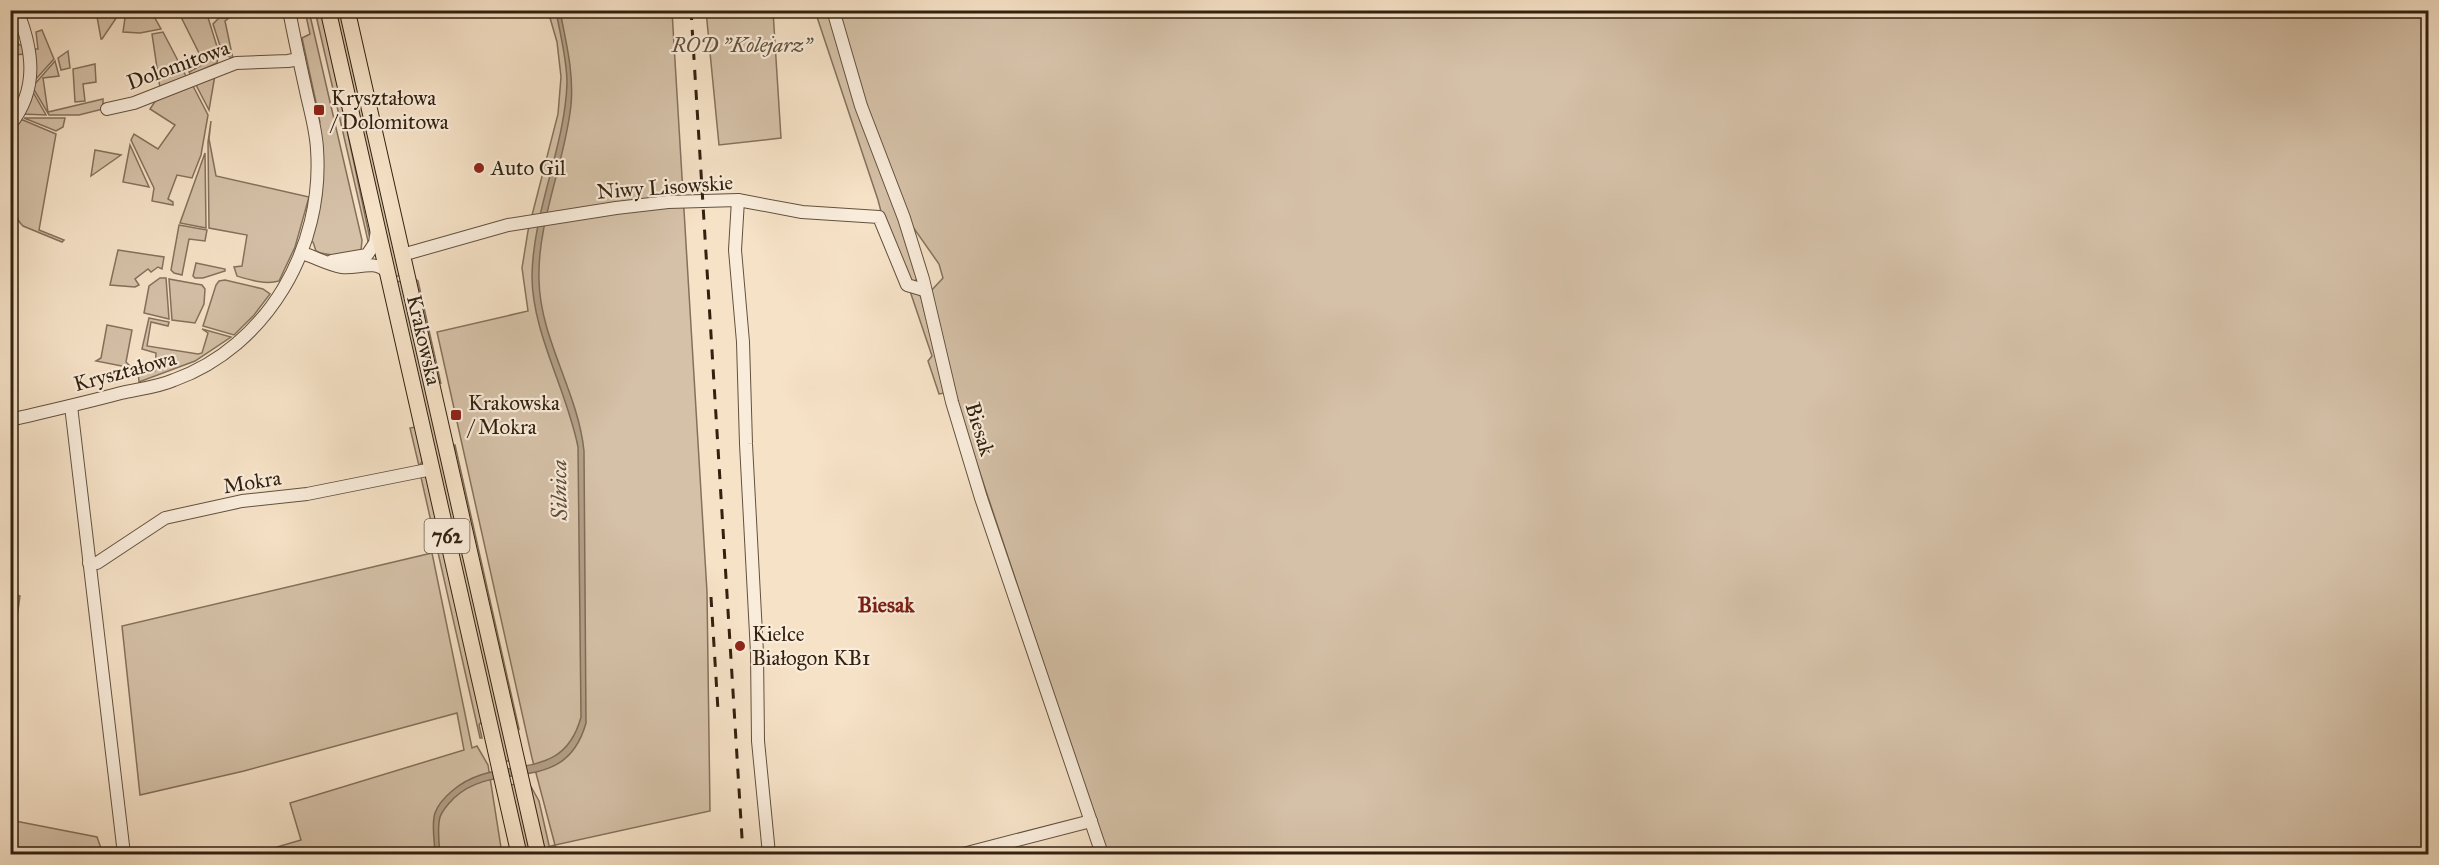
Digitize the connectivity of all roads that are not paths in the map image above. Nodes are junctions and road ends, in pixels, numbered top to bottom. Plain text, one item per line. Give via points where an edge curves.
1 (17, 10) edge
2 (289, 10) edge
3 (328, 10) edge
4 (347, 10) edge
5 (833, 10) edge
6 (299, 59) junction
7 (107, 109) dead end
8 (10, 125) edge
9 (738, 200) junction
10 (377, 228) junction
11 (302, 253) junction
12 (402, 255) junction
13 (328, 262) junction
14 (387, 272) junction
15 (924, 290) junction
16 (71, 406) junction
17 (10, 420) edge
18 (432, 469) junction
19 (89, 563) junction
20 (1091, 821) junction
21 (124, 855) edge
22 (519, 855) edge
23 (538, 855) edge
24 (769, 855) edge
25 (963, 855) edge
26 (1102, 855) edge

1 - 8 street via 29,44 31,78 28,94
2 - 6 street, Kryształowa
3 - 10 main road, Krakowska / 762
4 - 12 main road, Krakowska / 762
5 - 15 street, Biesak via 861,106 904,218
6 - 7 street, Dolomitowa via 236,63 134,103
6 - 11 street, Kryształowa via 316,134 318,164 314,211
9 - 12 street, Niwy Lisowskie via 668,202 543,219
9 - 15 street, Niwy Lisowskie via 802,212 879,217 907,285
9 - 24 street via 735,250 743,342 760,780
10 - 13 street via 369,253
10 - 14 main road, Krakowska / 762
11 - 13 street
11 - 16 street, Kryształowa via 267,314 235,346 207,365 174,381
12 - 23 main road, Krakowska / 762
13 - 14 street via 343,267 378,265
14 - 18 main road, Krakowska / 762
15 - 20 street, Biesak via 981,498
16 - 17 street, Kryształowa
16 - 19 street
18 - 19 street, Mokra via 165,518 98,563
18 - 22 main road, Krakowska / 762
19 - 21 street
20 - 25 street
20 - 26 street, Biesak

